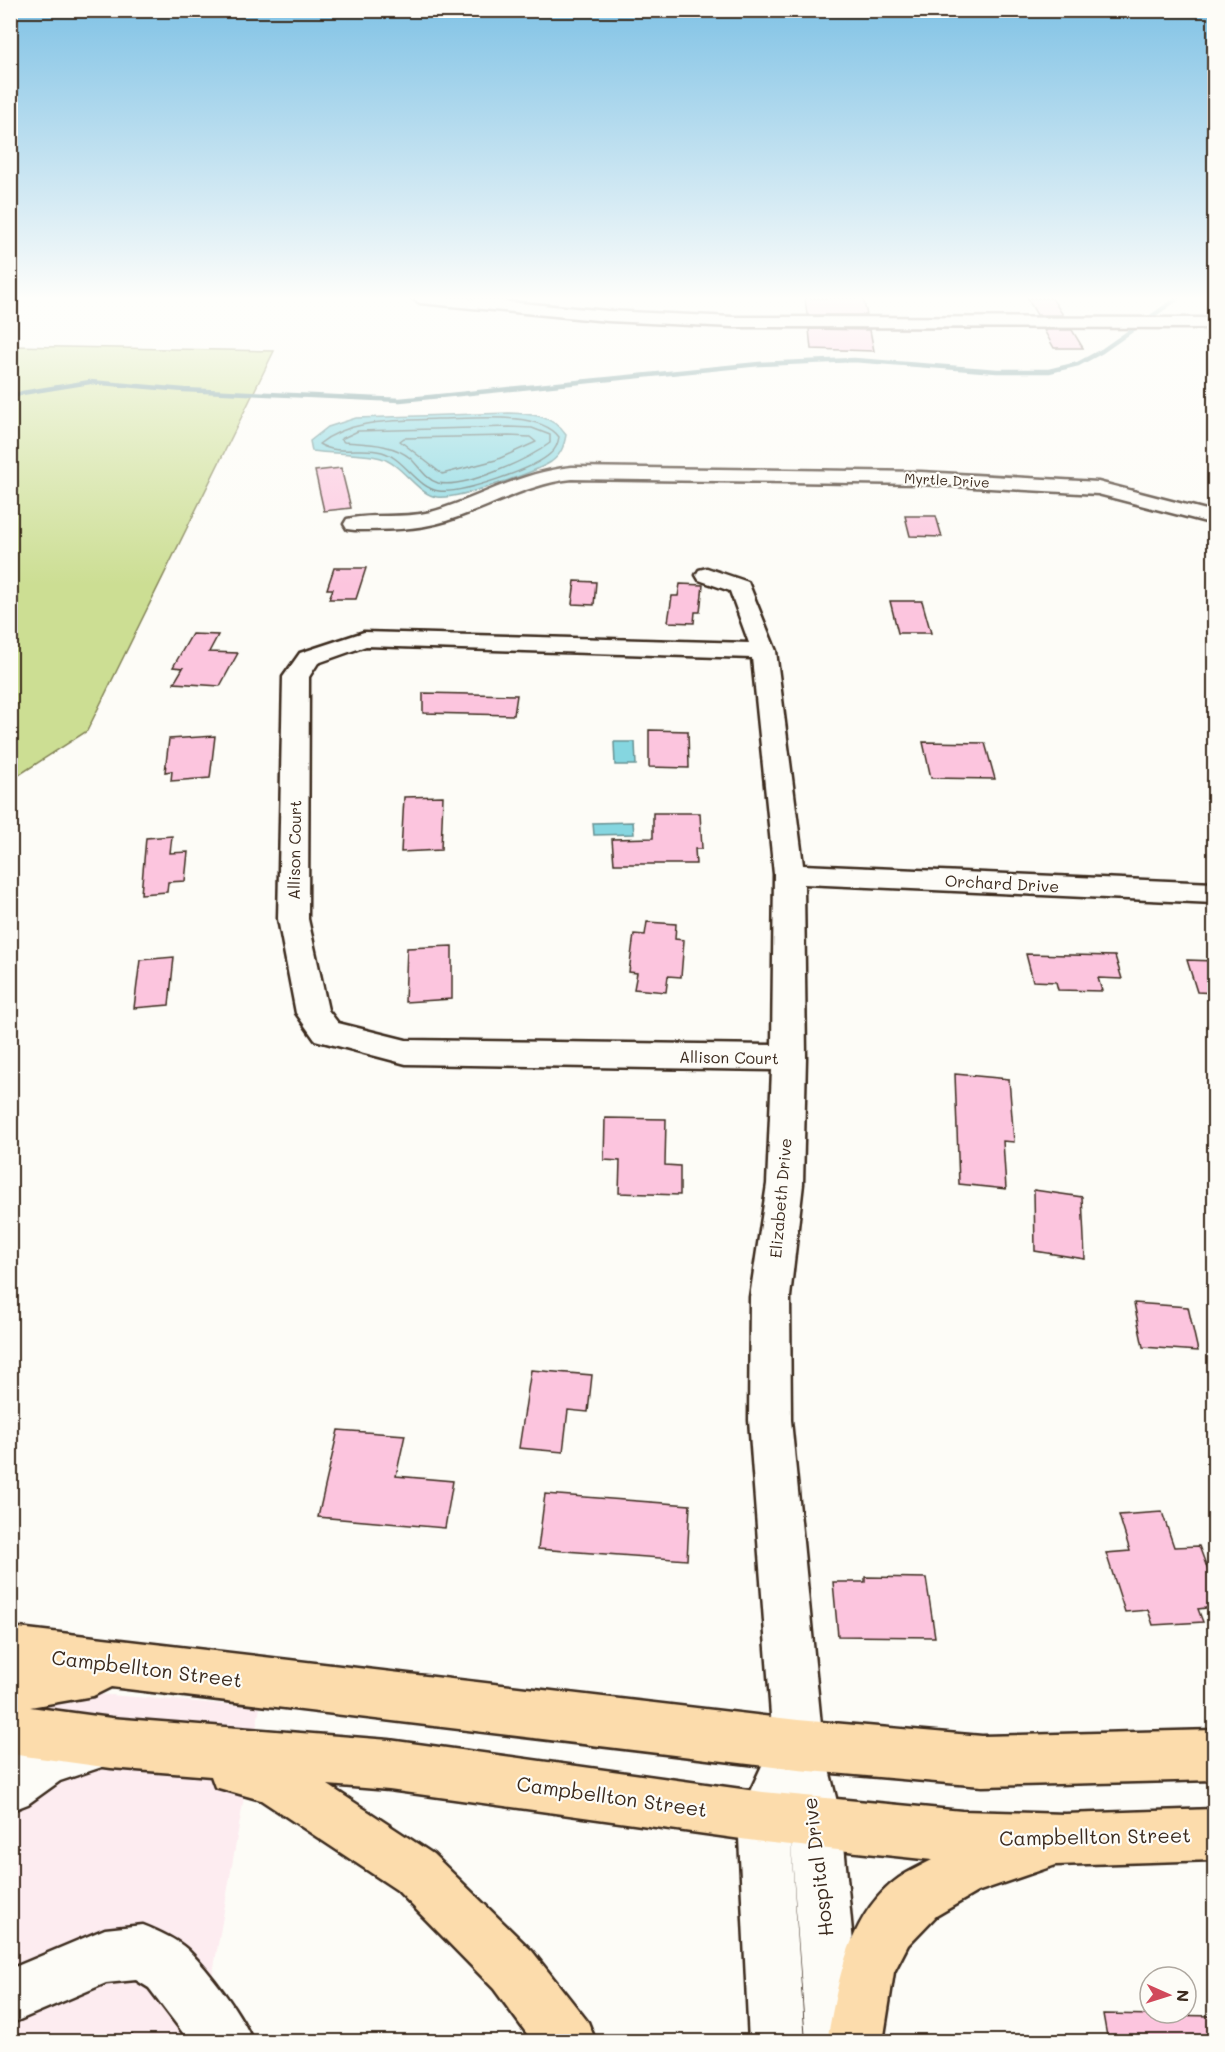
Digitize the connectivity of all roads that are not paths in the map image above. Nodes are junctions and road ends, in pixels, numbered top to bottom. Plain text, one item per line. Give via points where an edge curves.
1 (1215, 518) edge
2 (355, 524) dead end
3 (707, 575) dead end
4 (764, 651) junction
5 (789, 874) junction
6 (1215, 893) edge
7 (789, 1058) junction
8 (10, 1651) edge
9 (142, 1667) junction
10 (10, 1687) edge
11 (10, 1729) edge
12 (111, 1743) junction
13 (798, 1745) junction
14 (1215, 1755) edge
15 (10, 1786) edge
16 (763, 1817) junction
17 (816, 1822) junction
18 (1215, 1835) edge
19 (1065, 1840) junction
20 (10, 1997) edge
21 (225, 2042) edge
22 (568, 2042) edge
23 (777, 2042) edge
24 (834, 2042) edge
25 (855, 2042) edge

1 - 2 street, Myrtle Drive via 1098,488 921,478 546,475 445,514 421,520
3 - 4 street, Elizabeth Drive via 740,587
4 - 5 street, Elizabeth Drive
4 - 7 street, Allison Court via 364,639 309,658 296,677 293,919 312,1012 327,1032 406,1052
5 - 6 street, Orchard Drive
5 - 7 street, Elizabeth Drive
7 - 13 street, Elizabeth Drive via 785,1184 770,1297 770,1420
8 - 9 main road, Campbellton Street
9 - 10 main road via 66,1675
9 - 13 main road, Campbellton Street
11 - 12 main road, Campbellton Street
12 - 15 street via 67,1753 26,1770
12 - 16 main road, Campbellton Street via 389,1765
12 - 22 main road via 271,1777 415,1872 513,1970
13 - 14 main road, Campbellton Street via 982,1761
13 - 16 street, Hospital Drive
13 - 17 street, Hospital Drive
16 - 17 main road, Campbellton Street
16 - 23 street, Hospital Drive
17 - 19 main road, Campbellton Street via 962,1836
17 - 24 street, Hospital Drive
18 - 19 main road, Campbellton Street
19 - 25 main road via 966,1869 917,1897 889,1926 868,1967
20 - 21 street via 105,1956 143,1952 168,1969

